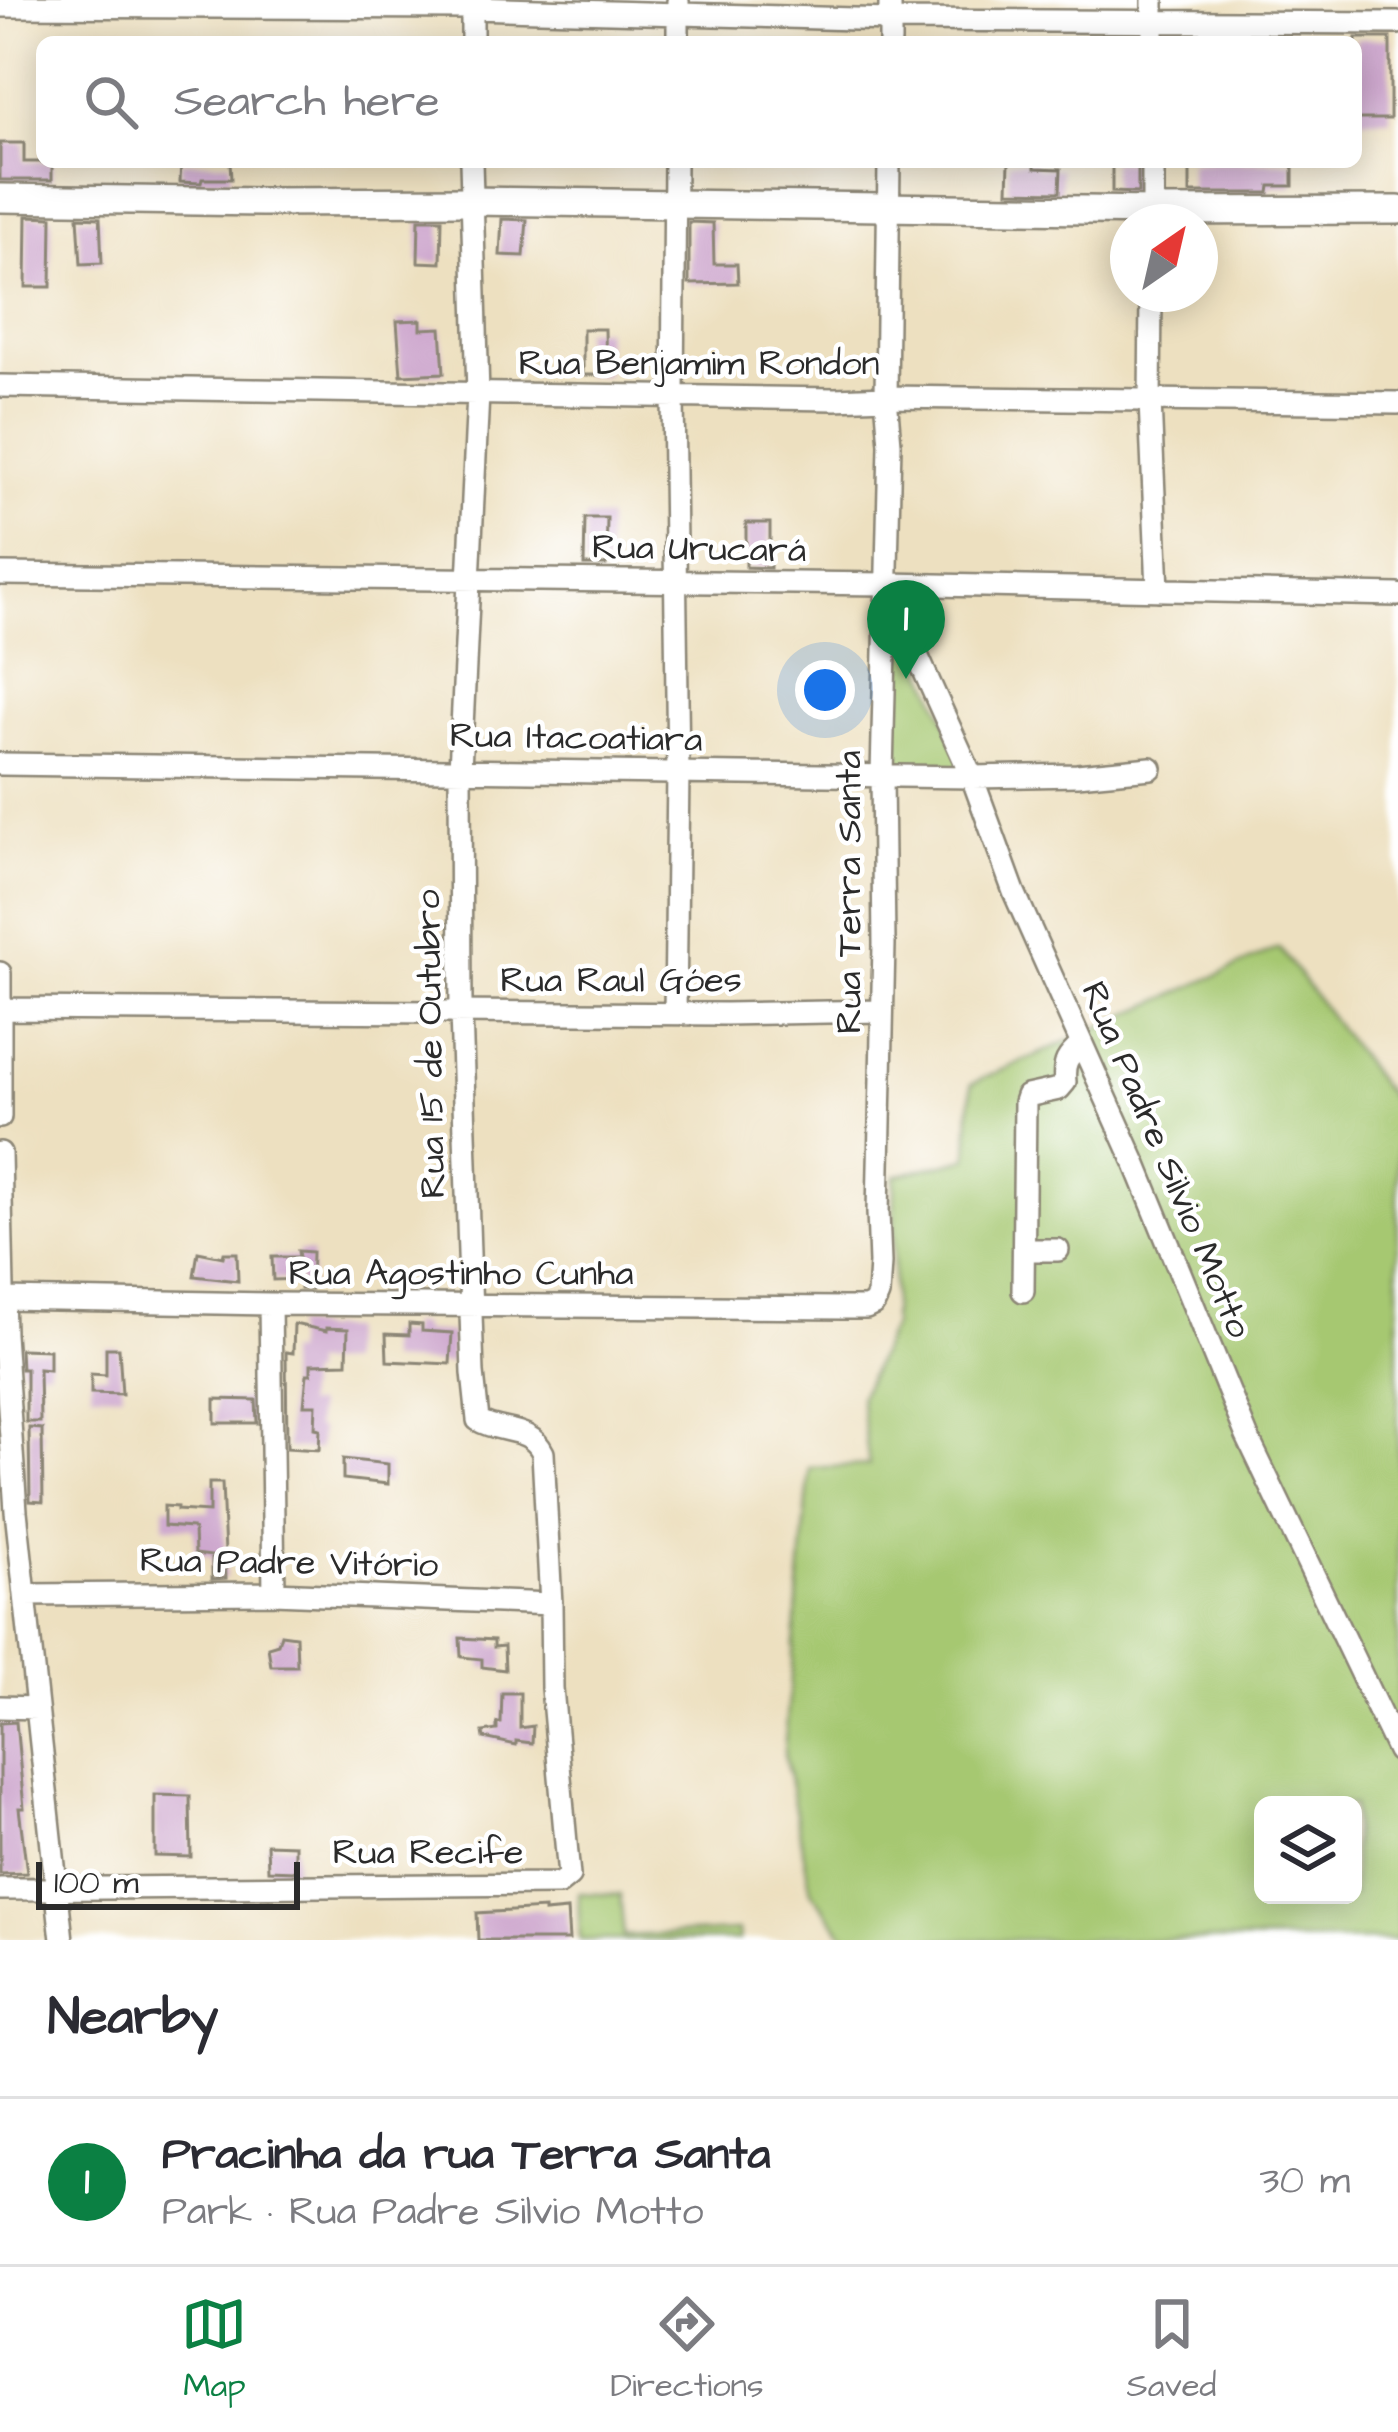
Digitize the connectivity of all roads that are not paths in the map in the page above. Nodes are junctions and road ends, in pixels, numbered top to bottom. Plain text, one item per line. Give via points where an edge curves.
1 (472, 4) edge
2 (0, 6) edge
3 (678, 6) edge
4 (890, 21) edge
5 (1153, 21) edge
6 (1398, 23) edge
7 (472, 36) edge
8 (471, 168) edge
9 (675, 168) edge
10 (889, 168) edge
11 (1153, 168) edge
12 (0, 198) edge
13 (471, 201) junction
14 (1153, 204) edge
15 (674, 206) junction
16 (888, 209) junction
17 (1398, 210) edge
18 (1218, 215) edge
19 (1110, 216) edge
20 (1151, 312) edge
21 (0, 386) edge
22 (478, 394) junction
23 (673, 396) junction
24 (886, 397) junction
25 (1150, 400) junction
26 (1398, 403) edge
27 (0, 574) edge
28 (468, 580) junction
29 (675, 583) junction
30 (888, 587) junction
31 (1158, 590) junction
32 (1398, 595) edge
33 (0, 764) edge
34 (1150, 768) dead end
35 (460, 769) junction
36 (678, 772) junction
37 (882, 775) junction
38 (972, 777) junction
39 (0, 973) edge
40 (1, 1009) edge
41 (881, 1011) junction
42 (460, 1012) junction
43 (675, 1013) junction
44 (1082, 1044) junction
45 (0, 1117) edge
46 (0, 1153) edge
47 (1024, 1250) junction
48 (1058, 1250) dead end
49 (880, 1263) joint
50 (1023, 1291) dead end
51 (4, 1299) junction
52 (270, 1304) junction
53 (470, 1306) junction
54 (2, 1334) edge
55 (8, 1512) edge
56 (274, 1593) junction
57 (26, 1594) junction
58 (551, 1604) junction
59 (0, 1707) edge
60 (37, 1708) junction
61 (1398, 1751) edge
62 (567, 1879) joint
63 (55, 1888) junction
64 (0, 1889) edge
65 (62, 1940) edge

1 - 2 street
1 - 3 street
1 - 7 street
3 - 4 street
4 - 5 street
5 - 6 street
8 - 13 street, Rua 15 de Outubro
9 - 15 street
10 - 16 street, Rua Terra Santa
11 - 14 street
12 - 13 street
13 - 15 street
13 - 22 street, Rua 15 de Outubro
15 - 16 street
15 - 23 street
16 - 19 street
16 - 24 street, Rua Terra Santa
17 - 18 street
20 - 25 street
21 - 22 street, Rua Benjamim Rondon
22 - 23 street, Rua Benjamim Rondon
22 - 28 street, Rua 15 de Outubro
23 - 24 street, Rua Benjamim Rondon
23 - 29 street
24 - 25 street, Rua Benjamim Rondon
24 - 30 street, Rua Terra Santa
25 - 26 street, Rua Benjamim Rondon
25 - 31 street
27 - 28 street, Rua Urucará
28 - 29 street, Rua Urucará
28 - 35 street, Rua 15 de Outubro
29 - 30 street, Rua Urucará
29 - 36 street
30 - 31 street, Rua Urucará
30 - 37 street, Rua Terra Santa
30 - 38 street, Rua Padre Silvio Motto
31 - 32 street, Rua Urucará
33 - 35 street, Rua Itacoatiara
34 - 38 street, Rua Itacoatiara
35 - 36 street, Rua Itacoatiara
35 - 42 street, Rua 15 de Outubro
36 - 37 street, Rua Itacoatiara
36 - 43 street
37 - 38 street, Rua Itacoatiara
37 - 41 street, Rua Terra Santa
38 - 44 street, Rua Padre Silvio Motto
39 - 40 street
40 - 42 street, Rua Raul Góes
40 - 45 street
41 - 43 street, Rua Raul Góes
41 - 49 street, Rua Terra Santa
42 - 43 street, Rua Raul Góes
42 - 53 street, Rua 15 de Outubro
44 - 47 street via 1063,1064 1065,1082 1025,1102
44 - 61 street, Rua Padre Silvio Motto via 1247,1436
46 - 51 street
47 - 48 street
47 - 50 street
49 - 53 street, Rua Agostinho Cunha via 878,1295 866,1308
51 - 52 street, Rua Agostinho Cunha
51 - 54 street
52 - 53 street, Rua Agostinho Cunha
52 - 56 street
53 - 58 street, Rua 15 de Outubro via 478,1420 525,1433 543,1453
54 - 55 street
55 - 57 street
56 - 57 street, Rua Padre Vitório
56 - 58 street, Rua Padre Vitório
57 - 60 street
58 - 62 street, Rua 15 de Outubro
59 - 60 street
60 - 63 street
62 - 63 street, Rua Recife
63 - 64 street, Rua Recife
63 - 65 street

